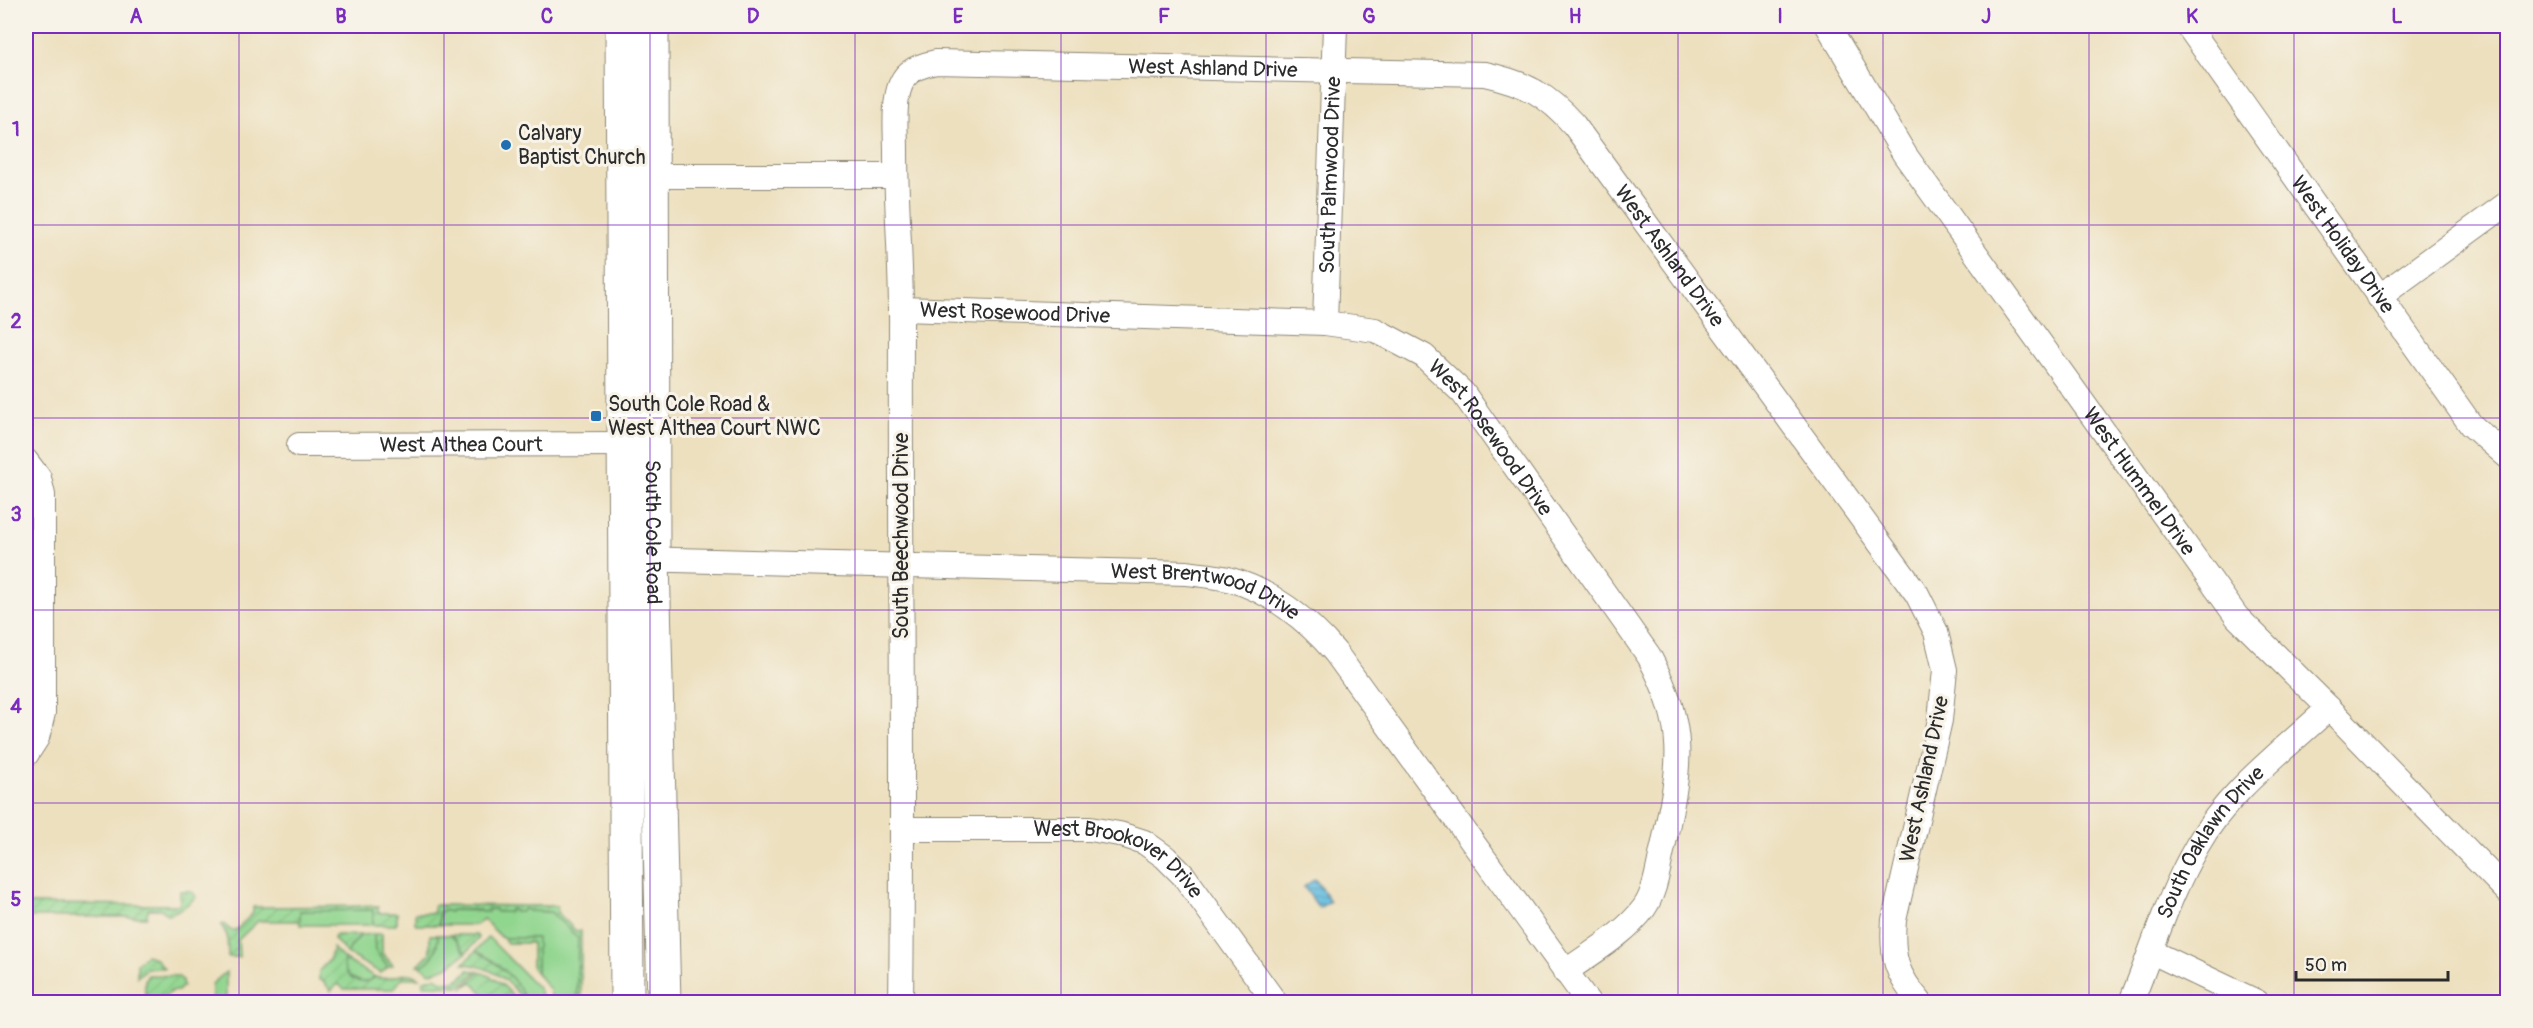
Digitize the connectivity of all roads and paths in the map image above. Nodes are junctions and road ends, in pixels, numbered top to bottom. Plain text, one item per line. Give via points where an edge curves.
1 (622, 26) edge
2 (652, 26) edge
3 (1335, 26) edge
4 (1828, 26) edge
5 (2188, 26) edge
6 (908, 72) joint
7 (1334, 72) junction
8 (653, 176) junction
9 (896, 176) junction
10 (2508, 203) edge
11 (622, 236) junction
12 (2379, 297) junction
13 (652, 301) junction
14 (901, 309) junction
15 (1325, 323) junction
16 (624, 444) junction
17 (299, 445) dead end
18 (2508, 457) edge
19 (26, 461) edge
20 (638, 560) junction
21 (900, 567) junction
22 (2329, 708) junction
23 (26, 756) edge
24 (903, 829) junction
25 (2508, 892) edge
26 (2152, 952) junction
27 (1565, 972) junction
28 (627, 1002) edge
29 (664, 1002) edge
30 (902, 1002) edge
31 (1275, 1002) edge
32 (1588, 1002) edge
33 (1920, 1002) edge
34 (2131, 1002) edge
35 (2257, 1002) edge

1 - 11 main road, South Cole Road
2 - 8 main road, South Cole Road
3 - 7 street, South Palmwood Drive
4 - 22 street, West Hummel Drive via 1905,155 2237,617
5 - 12 street, West Holiday Drive
6 - 7 street, West Ashland Drive via 936,62
6 - 9 street, South Beechwood Drive via 897,100
7 - 15 street, South Palmwood Drive
7 - 33 street, West Ashland Drive via 1485,74 1513,80 1558,107 1917,594 1936,632 1945,670 1940,720 1894,920 1892,944 1906,987
8 - 9 street
8 - 13 main road, South Cole Road
9 - 14 street, South Beechwood Drive
10 - 12 street
11 - 13 main road via 636,250 637,281 641,292
11 - 16 main road, South Cole Road
12 - 18 street, West Holiday Drive via 2471,425
13 - 20 main road, South Cole Road
14 - 15 street, West Rosewood Drive
14 - 21 street, South Beechwood Drive
15 - 27 street, West Rosewood Drive via 1375,330 1424,356 1463,393 1649,656 1664,684 1679,744 1677,779 1654,886 1645,907 1630,924
16 - 17 street, West Althea Court
16 - 20 main road, South Cole Road
19 - 23 street via 39,478 44,495 43,713 37,738
20 - 21 street, West Brentwood Drive
20 - 28 main road, South Cole Road
20 - 29 main road, South Cole Road via 656,607
21 - 24 street, South Beechwood Drive
21 - 27 street, West Brentwood Drive via 1187,573 1229,579 1264,593 1315,628 1335,652
22 - 25 street, West Hummel Drive
22 - 26 street, South Oaklawn Drive via 2231,800 2204,836 2171,898
24 - 30 street, South Beechwood Drive
24 - 31 street, West Brookover Drive via 1090,828 1144,842 1184,876
26 - 34 street, South Oaklawn Drive
26 - 35 street
27 - 32 street, West Brentwood Drive

